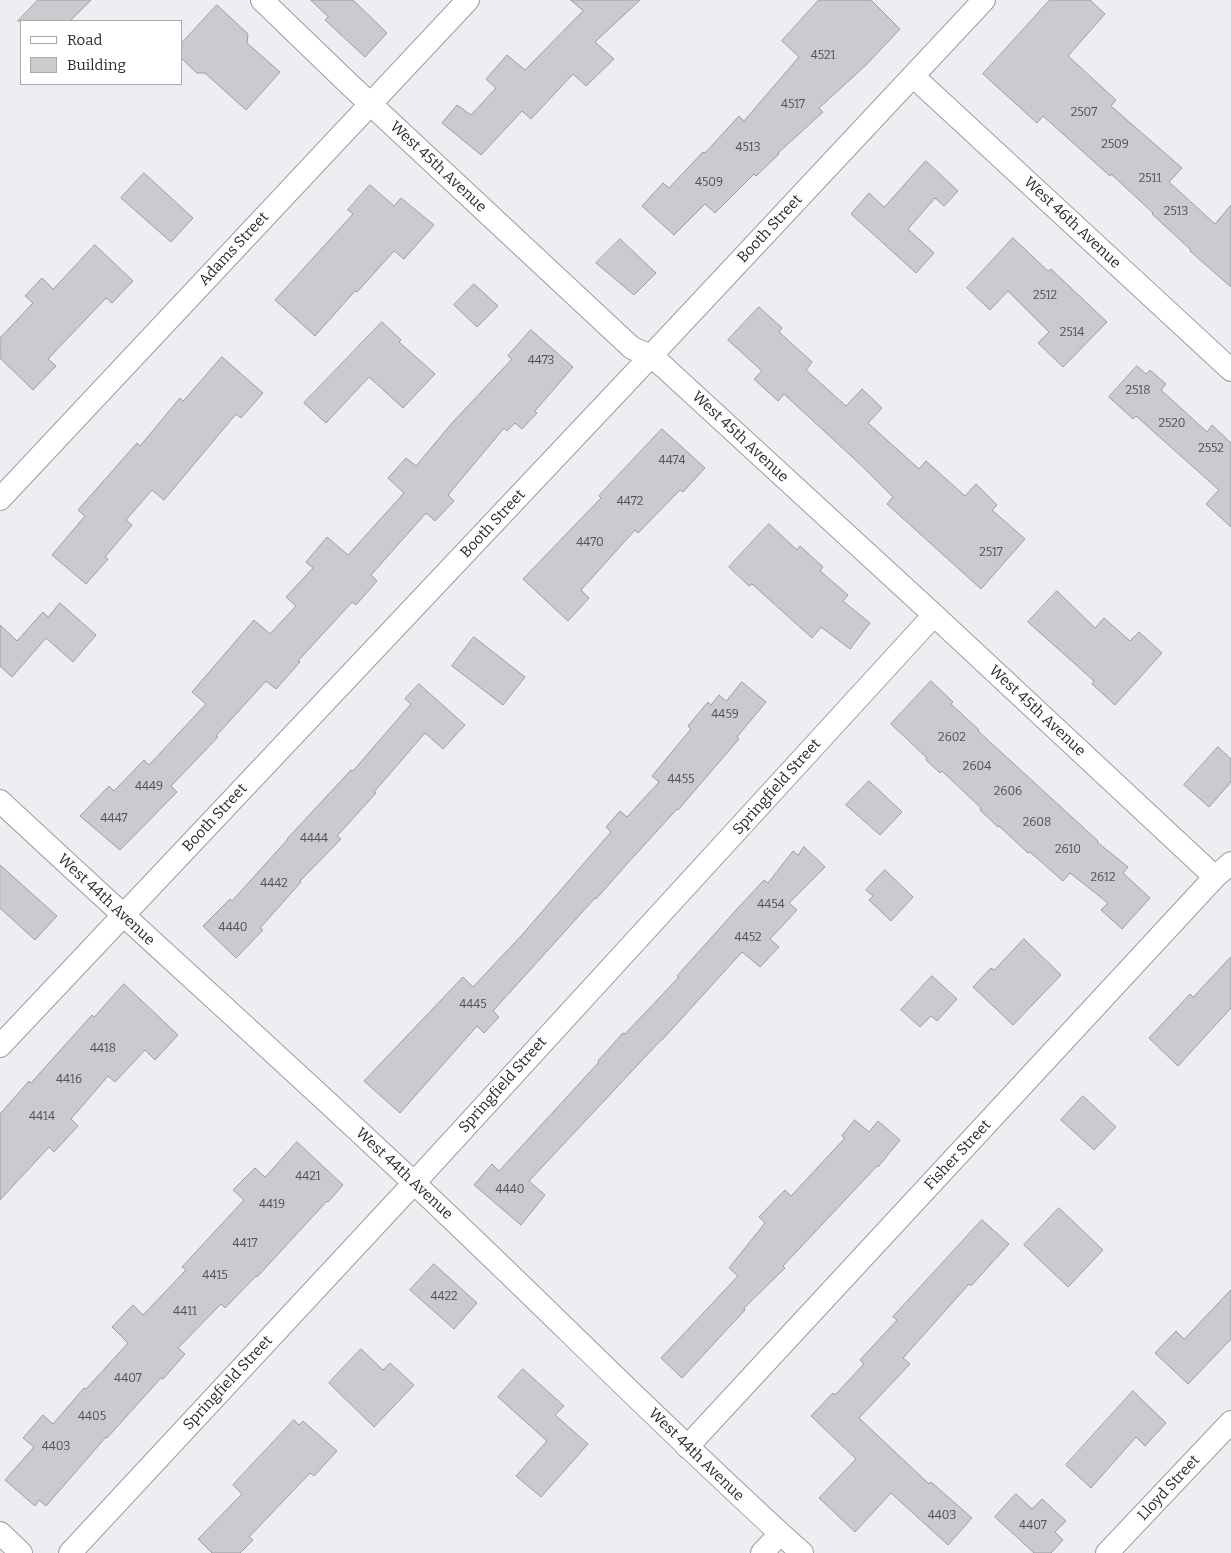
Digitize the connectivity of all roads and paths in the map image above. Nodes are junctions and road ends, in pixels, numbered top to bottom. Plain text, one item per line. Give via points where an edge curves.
1 (262, 0) edge
2 (468, 0) edge
3 (984, 0) edge
4 (913, 76) junction
5 (370, 104) junction
6 (651, 356) junction
7 (1231, 370) edge
8 (0, 498) edge
9 (934, 615) junction
10 (0, 801) edge
11 (1223, 870) edge
12 (123, 916) junction
13 (0, 1046) edge
14 (414, 1183) junction
15 (1231, 1422) edge
16 (687, 1448) junction
17 (0, 1533) edge
18 (780, 1534) junction
19 (21, 1553) edge
20 (70, 1553) edge
21 (762, 1553) edge
22 (802, 1553) edge
23 (1107, 1553) edge

1 - 5 street, West 45th Avenue
2 - 5 street, Adams Street
3 - 4 street, Booth Street
4 - 6 street, Booth Street
4 - 7 street, West 46th Avenue
5 - 6 street, West 45th Avenue via 632,348
5 - 8 street, Adams Street
6 - 9 street, West 45th Avenue
6 - 12 street, Booth Street
9 - 11 street, West 45th Avenue
9 - 14 street, Springfield Street
10 - 12 street, West 44th Avenue
11 - 16 street, Fisher Street
12 - 13 street, Booth Street
12 - 14 street, West 44th Avenue
14 - 16 street, West 44th Avenue
14 - 20 street, Springfield Street
15 - 23 street, Lloyd Street
16 - 18 street, West 44th Avenue
17 - 19 street
18 - 21 street
18 - 22 street, West 44th Avenue

